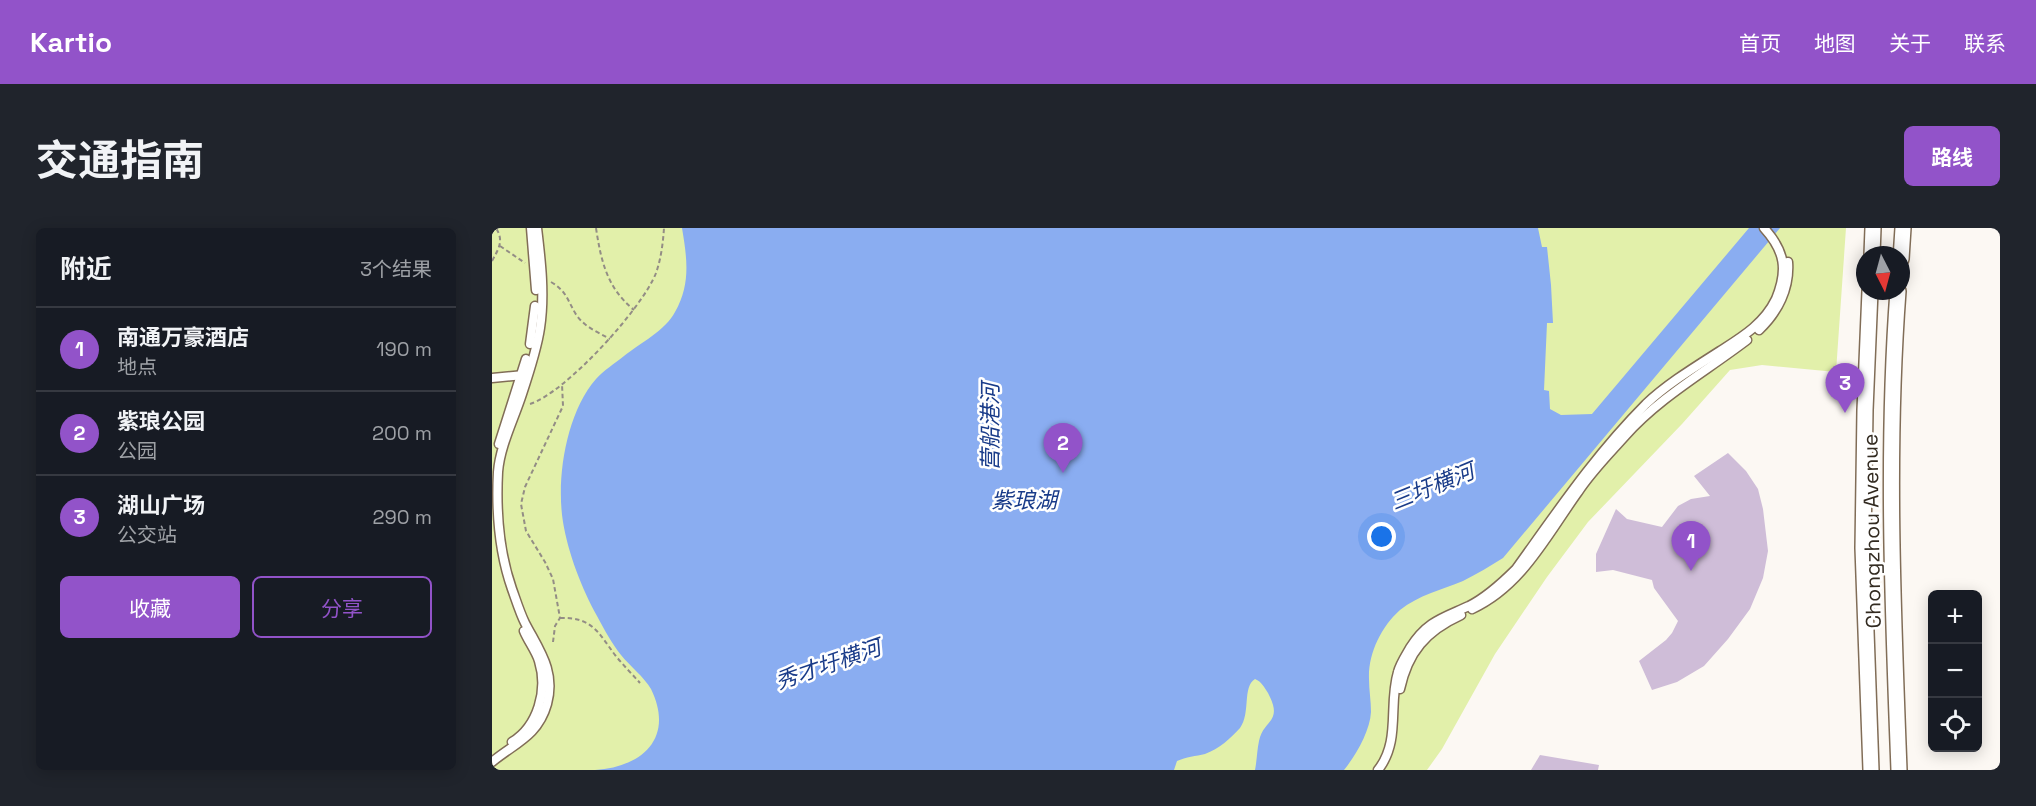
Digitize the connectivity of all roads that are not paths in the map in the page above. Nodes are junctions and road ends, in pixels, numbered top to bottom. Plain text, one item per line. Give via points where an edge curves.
1 (531, 228) edge
2 (537, 228) edge
3 (1764, 228) edge
4 (1769, 228) edge
5 (1873, 228) edge
6 (1903, 228) edge
7 (1778, 242) junction
8 (1872, 246) edge
9 (1902, 246) edge
10 (539, 273) junction
11 (1870, 300) edge
12 (1897, 300) edge
13 (524, 377) junction
14 (492, 379) edge
15 (492, 755) edge
16 (492, 762) edge
17 (1378, 770) edge
18 (1384, 770) edge
19 (1871, 770) edge
20 (1899, 770) edge

1 - 10 street
2 - 10 street
3 - 7 street
4 - 7 street
5 - 8 main road
6 - 9 main road
7 - 17 street via 1784,263 1781,281 1776,299 1758,325 1648,402 1586,471 1506,579 1470,605 1445,615 1421,632 1398,671 1390,745
7 - 18 street via 1787,252 1789,276 1781,301 1768,322 1726,357 1657,404 1579,489 1540,549 1513,581 1485,603 1428,634 1410,657 1400,688 1400,730
10 - 13 street via 540,328
11 - 19 main road, Chongzhou Avenue via 1863,548
12 - 20 main road, Chongzhou Avenue via 1890,496
13 - 14 street
13 - 15 street via 503,430 494,468 493,517 500,568 509,598 539,661 543,684 531,723 518,738
13 - 16 street via 498,470 500,539 524,620 547,663 549,683 547,705 536,726 524,740

